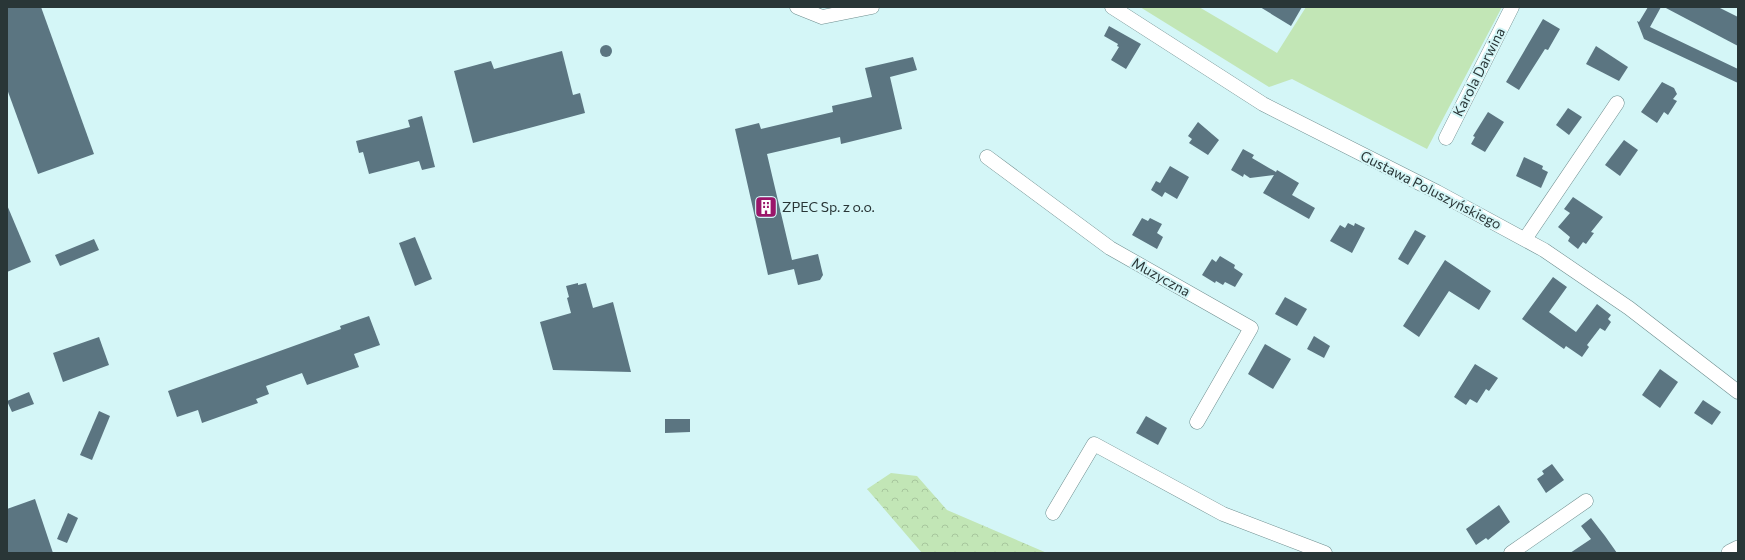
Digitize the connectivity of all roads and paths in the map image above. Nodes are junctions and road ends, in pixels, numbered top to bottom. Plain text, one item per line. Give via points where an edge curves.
1 (797, 7) edge
2 (872, 7) edge
3 (1112, 7) edge
4 (1512, 7) edge
5 (1617, 103) dead end
6 (1446, 138) dead end
7 (988, 157) dead end
8 (1525, 239) junction
9 (1738, 392) edge
10 (1197, 422) dead end
11 (1586, 501) dead end
12 (1053, 513) dead end
13 (1738, 549) edge
14 (1326, 553) edge
15 (1511, 553) edge
16 (1730, 553) edge

1 - 2 street via 822,17
3 - 8 street, Gustawa Poluszyńskiego via 1263,104
4 - 6 street, Karola Darwina
5 - 8 street
7 - 10 street, Muzyczna via 1110,248 1251,328
8 - 9 street, Gustawa Poluszyńskiego via 1629,308
11 - 15 street
12 - 14 street via 1094,444 1223,514
13 - 16 street

